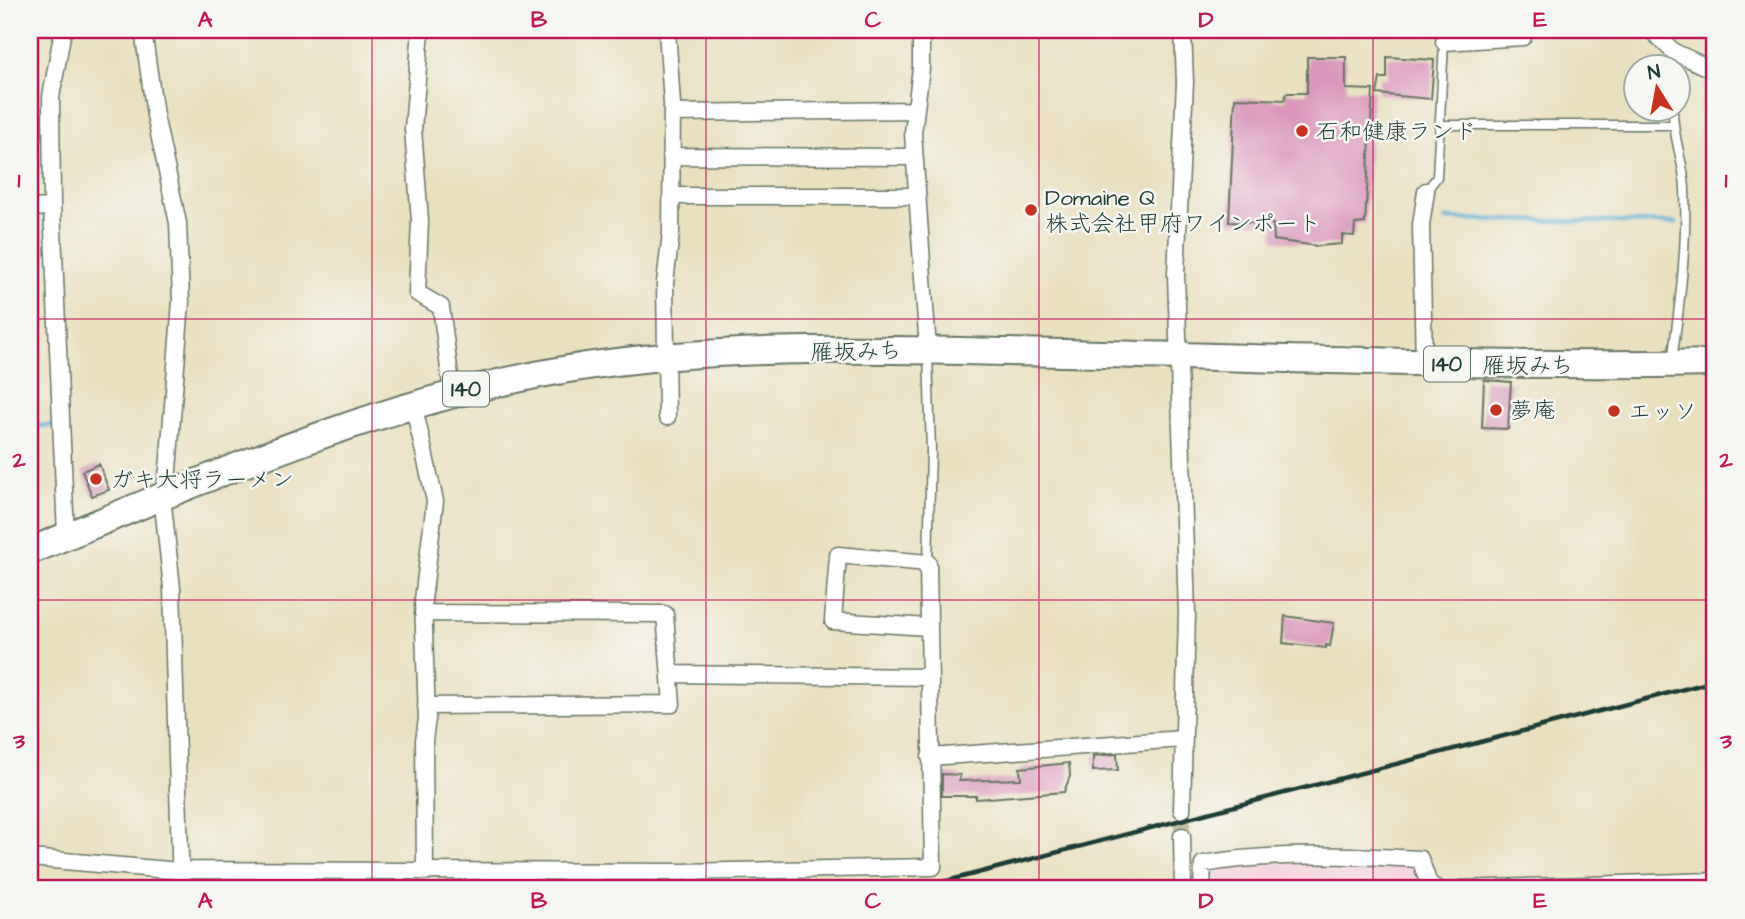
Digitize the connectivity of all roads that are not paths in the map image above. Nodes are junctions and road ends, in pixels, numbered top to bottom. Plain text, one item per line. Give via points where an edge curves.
1 (63, 30) edge
2 (143, 30) edge
3 (421, 30) edge
4 (667, 30) edge
5 (921, 30) edge
6 (1183, 30) edge
7 (1651, 30) edge
8 (1443, 36) edge
9 (1523, 37) dead end
10 (1668, 52) edge
11 (1692, 64) edge
12 (1715, 71) edge
13 (915, 110) junction
14 (671, 113) junction
15 (1439, 125) junction
16 (1673, 125) joint
17 (671, 156) junction
18 (914, 157) junction
19 (1426, 191) joint
20 (671, 196) junction
21 (915, 196) junction
22 (52, 207) junction
23 (30, 208) edge
24 (928, 350) junction
25 (1179, 355) junction
26 (664, 356) junction
27 (1424, 363) junction
28 (1715, 363) edge
29 (1672, 364) junction
30 (452, 392) junction
31 (414, 403) junction
32 (667, 417) dead end
33 (162, 496) junction
34 (66, 536) junction
35 (30, 551) edge
36 (928, 563) junction
37 (423, 613) junction
38 (928, 627) junction
39 (670, 674) junction
40 (929, 677) junction
41 (426, 706) junction
42 (1182, 739) junction
43 (930, 757) junction
44 (1182, 810) tunnel mouth
45 (1182, 836) tunnel mouth
46 (30, 858) edge
47 (181, 870) junction
48 (425, 872) junction
49 (1715, 881) edge
50 (181, 889) edge
51 (1183, 889) edge
52 (1202, 889) edge
53 (1438, 889) edge
54 (1459, 889) edge

1 - 22 street via 51,97
2 - 33 street via 178,223 181,301
3 - 30 street via 413,130 420,221 417,293 442,307
4 - 14 street
5 - 13 street
6 - 25 street via 1176,274
7 - 10 street
8 - 9 street
8 - 15 lane
11 - 12 street
13 - 14 street
13 - 18 street
14 - 17 street
15 - 16 lane
15 - 19 lane via 1437,177
16 - 29 lane via 1685,198 1684,276
17 - 18 street
17 - 20 street
18 - 21 street
19 - 27 street via 1421,225
20 - 21 street
20 - 26 street
21 - 24 street
22 - 23 street
22 - 34 street
24 - 25 highway, 雁坂みち / 140
24 - 26 highway, 雁坂みち / 140
24 - 36 lane
25 - 27 highway, 雁坂みち / 140
25 - 42 street via 1187,613
26 - 30 highway, 雁坂みち / 140
26 - 32 street
27 - 29 highway, 雁坂みち / 140
28 - 29 highway, 雁坂みち / 140
30 - 31 highway, 雁坂みち / 140
31 - 33 highway, 雁坂みち / 140 via 337,427
31 - 37 street via 435,501
33 - 34 highway, 雁坂みち / 140
33 - 47 street via 172,587
34 - 35 highway, 雁坂みち / 140
36 - 38 street
36 - 38 street via 838,555 833,621
37 - 39 street via 665,614
37 - 41 street
38 - 40 street
39 - 40 street
39 - 41 street via 672,704
40 - 43 street
41 - 48 street
42 - 43 street
42 - 44 street
43 - 48 street via 933,867
45 - 51 street
46 - 47 street
47 - 48 street
47 - 50 street
49 - 54 street
52 - 53 street via 1203,864 1250,856 1342,855 1420,859 1429,884

